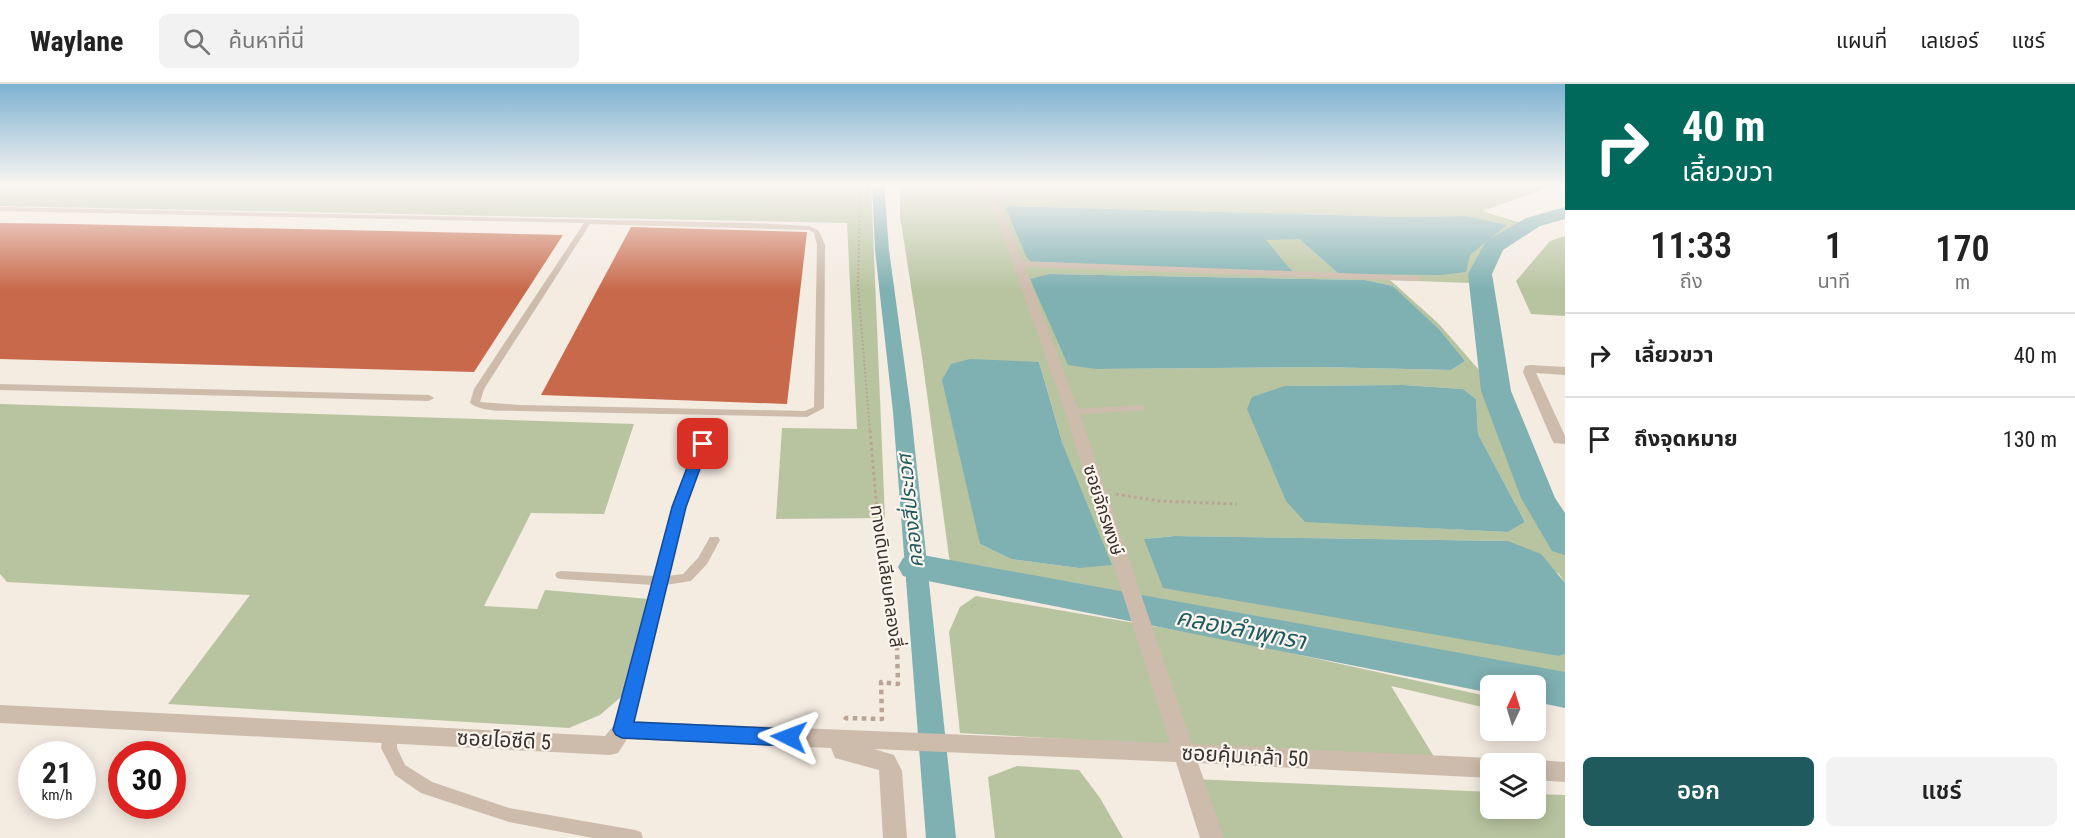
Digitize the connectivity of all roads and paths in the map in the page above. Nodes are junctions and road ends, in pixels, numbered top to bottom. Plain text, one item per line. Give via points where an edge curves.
1 (461, 219) edge
2 (859, 219) edge
3 (1002, 219) edge
4 (588, 222) junction
5 (1018, 264) junction
6 (1417, 278) dead end
7 (1565, 371) edge
8 (0, 387) edge
9 (429, 398) dead end
10 (1141, 408) dead end
11 (1072, 412) junction
12 (1562, 440) edge
13 (703, 444) dead end
14 (1097, 490) junction
15 (1237, 504) dead end
16 (714, 540) dead end
17 (561, 575) dead end
18 (661, 581) junction
19 (0, 714) edge
20 (622, 730) junction
21 (390, 735) junction
22 (843, 740) junction
23 (1184, 753) junction
24 (1480, 767) edge
25 (1546, 771) edge
26 (1565, 772) edge
27 (635, 838) edge
28 (895, 838) edge
29 (1212, 838) edge

1 - 4 lane
2 - 22 path, ทางเดินเลียบคลองสี่ via 858,286 882,568 897,647 898,684 881,682 882,719 846,718
3 - 5 street, ซอยจักรพงษ์
4 - 4 lane via 798,226 817,232 819,408 807,414 520,408 475,403 478,389
5 - 6 street
5 - 11 street, ซอยจักรพงษ์
7 - 12 street via 1529,372
8 - 9 lane
10 - 11 lane
11 - 14 street, ซอยจักรพงษ์
13 - 18 lane via 679,507
14 - 15 path via 1159,501
14 - 23 street, ซอยจักรพงษ์
16 - 18 lane via 687,578
17 - 18 lane
18 - 20 lane
19 - 21 street, ซอยไอซีดี 5
20 - 21 street, ซอยไอซีดี 5 via 610,746
20 - 22 street
21 - 27 lane via 389,748 400,770 427,788 508,815
22 - 23 street, ซอยคุ้มเกล้า 50
22 - 28 street via 843,751 886,762 891,771
23 - 24 street, ซอยคุ้มเกล้า 50
23 - 29 street, ซอยจักรพงษ์
25 - 26 street

